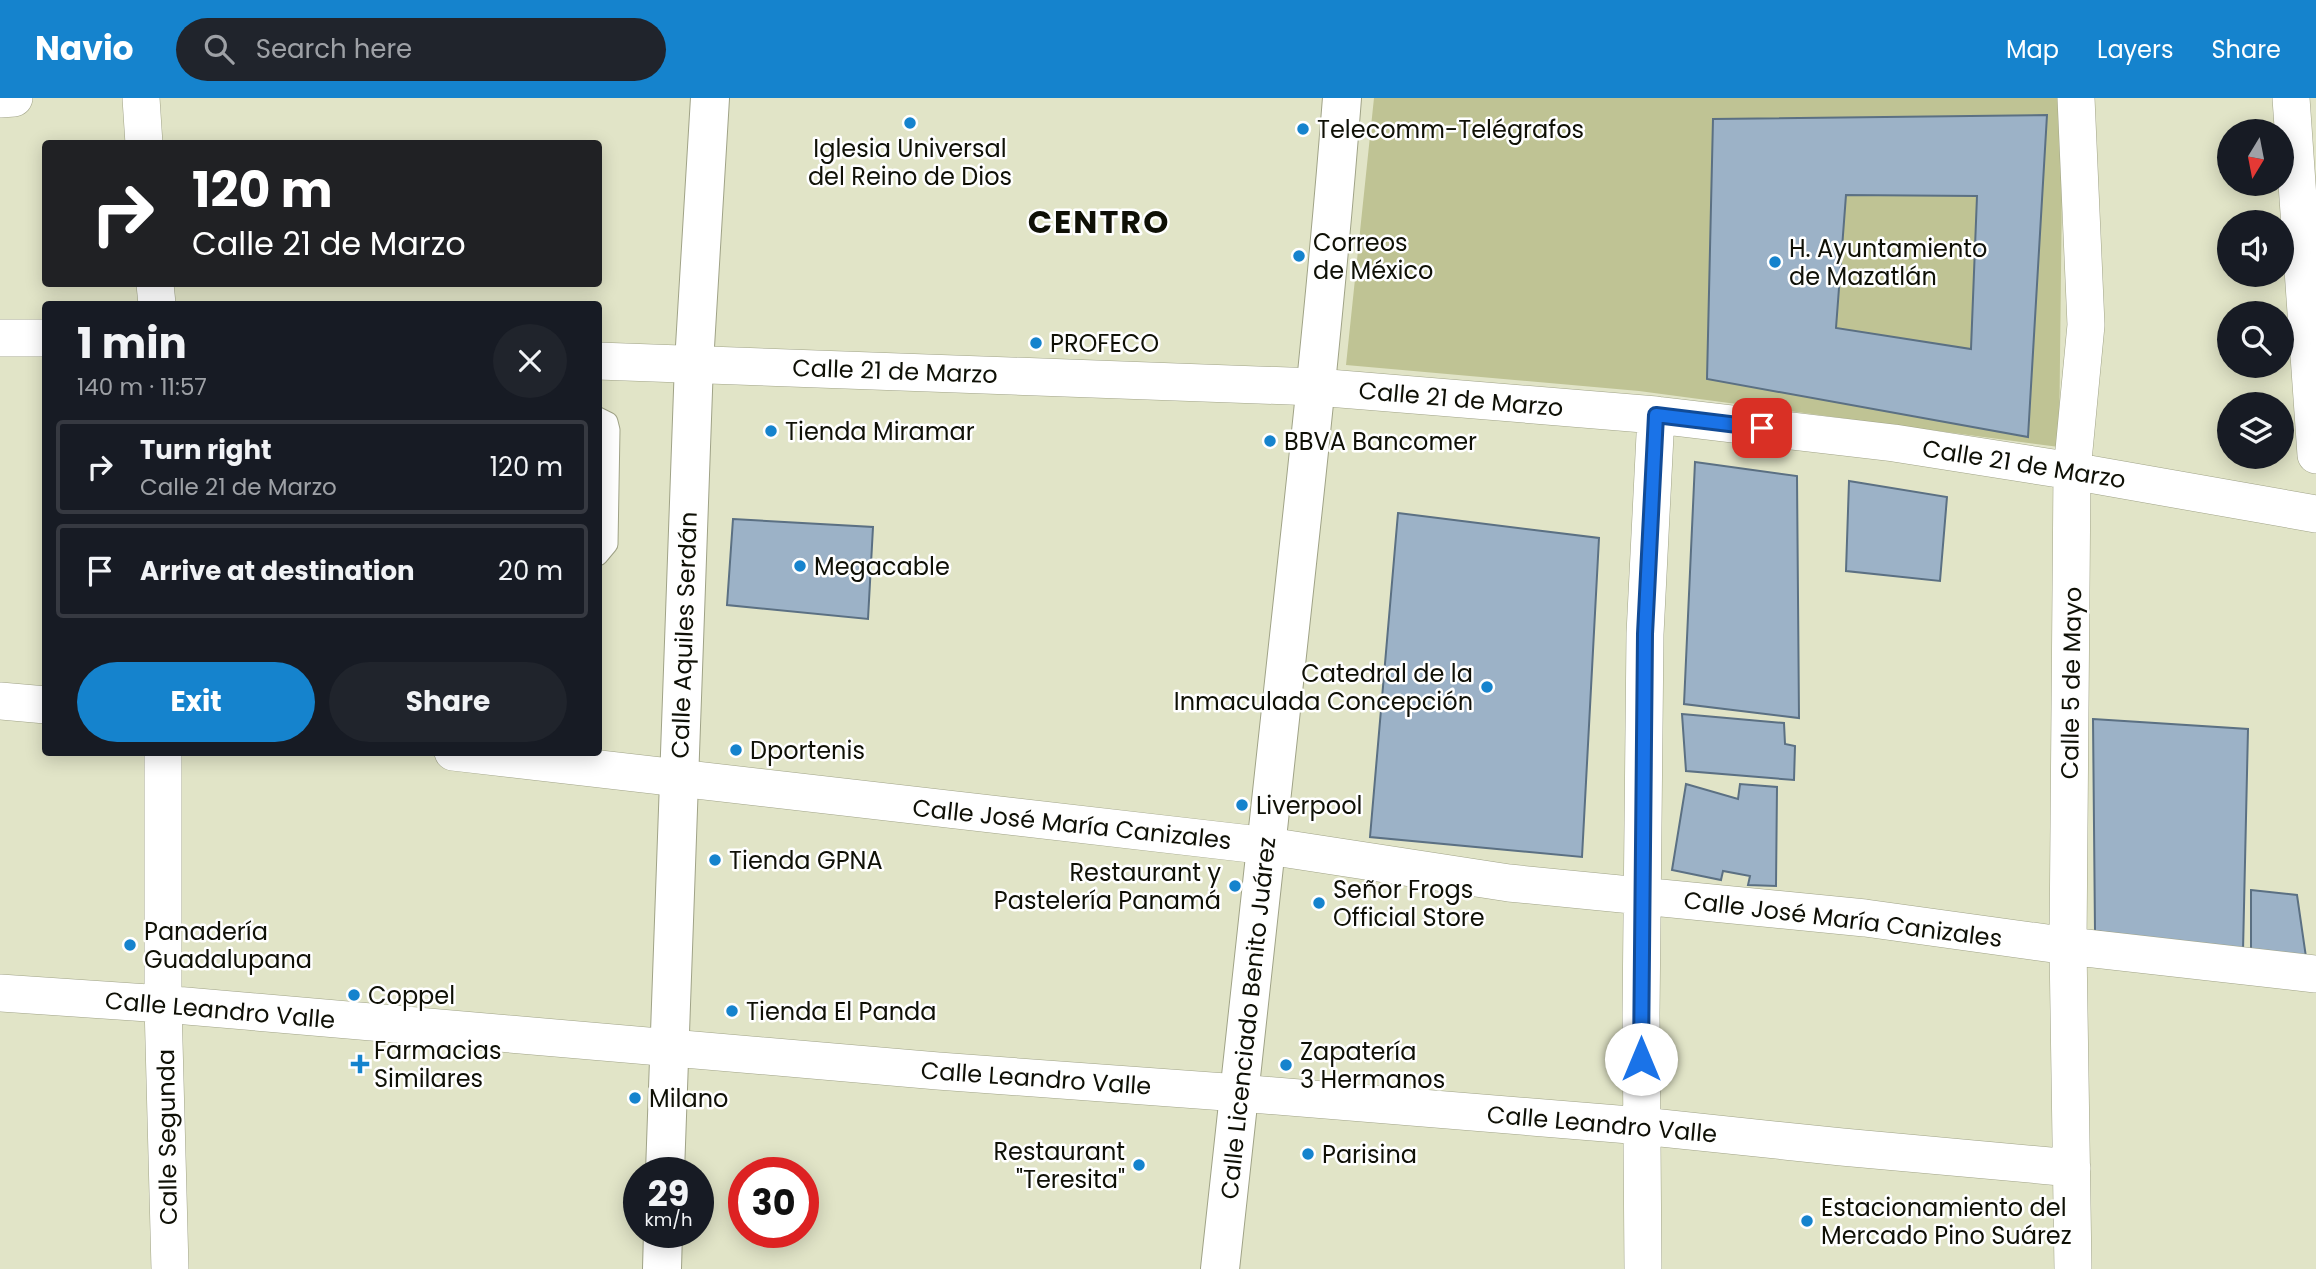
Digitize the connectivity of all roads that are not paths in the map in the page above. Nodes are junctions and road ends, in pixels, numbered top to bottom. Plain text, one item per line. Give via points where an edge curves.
1 (14, 98) edge
2 (141, 98) edge
3 (710, 98) edge
4 (1342, 98) edge
5 (2076, 98) edge
6 (2291, 98) edge
7 (0, 99) edge
8 (144, 140) edge
9 (0, 338) edge
10 (42, 338) edge
11 (602, 361) edge
12 (694, 363) junction
13 (1316, 387) junction
14 (1656, 415) junction
15 (602, 419) edge
16 (2316, 455) edge
17 (2073, 471) junction
18 (2316, 514) edge
19 (602, 551) edge
20 (0, 701) edge
21 (42, 705) edge
22 (163, 756) edge
23 (485, 756) edge
24 (679, 780) junction
25 (1268, 846) junction
26 (1643, 896) junction
27 (2068, 946) junction
28 (2316, 974) edge
29 (0, 993) edge
30 (163, 1004) junction
31 (669, 1046) junction
32 (1240, 1093) junction
33 (1642, 1126) junction
34 (665, 1157) edge
35 (2073, 1168) junction
36 (663, 1248) edge
37 (170, 1269) edge
38 (662, 1269) edge
39 (1220, 1269) edge
40 (1643, 1269) edge
41 (2073, 1269) edge

1 - 7 street
2 - 8 street
3 - 12 street, Calle Aquiles Serdán
4 - 13 street, Calle Licenciado Benito Juárez
5 - 17 street, Calle 5 de Mayo via 2086,326
6 - 16 street
9 - 10 street
11 - 12 street, Calle 21 de Marzo
12 - 13 street, Calle 21 de Marzo
12 - 24 street, Calle Aquiles Serdán
13 - 14 street, Calle 21 de Marzo
13 - 25 street, Calle Licenciado Benito Juárez
14 - 17 street, Calle 21 de Marzo via 1894,443
14 - 26 street via 1645,634
15 - 19 lane via 610,430 608,544
17 - 18 street, Calle 21 de Marzo
17 - 27 street, Calle 5 de Mayo
20 - 21 street
22 - 30 street, Calle Segunda
23 - 24 street, Calle José María Canizales
24 - 25 street, Calle José María Canizales
24 - 31 street, Calle Aquiles Serdán
25 - 26 street, Calle José María Canizales via 1509,883
25 - 32 street, Calle Licenciado Benito Juárez
26 - 27 street, Calle José María Canizales via 1866,918
26 - 33 street
27 - 28 street, Calle José María Canizales
27 - 35 street, Calle 5 de Mayo
29 - 30 street, Calle Leandro Valle
30 - 31 street, Calle Leandro Valle
30 - 37 street, Calle Segunda
31 - 32 street, Calle Leandro Valle
31 - 34 street, Calle Aquiles Serdán
32 - 33 street, Calle Leandro Valle
32 - 39 street, Calle Licenciado Benito Juárez
33 - 35 street, Calle Leandro Valle
33 - 40 street
35 - 41 street, Calle 5 de Mayo
36 - 38 street

